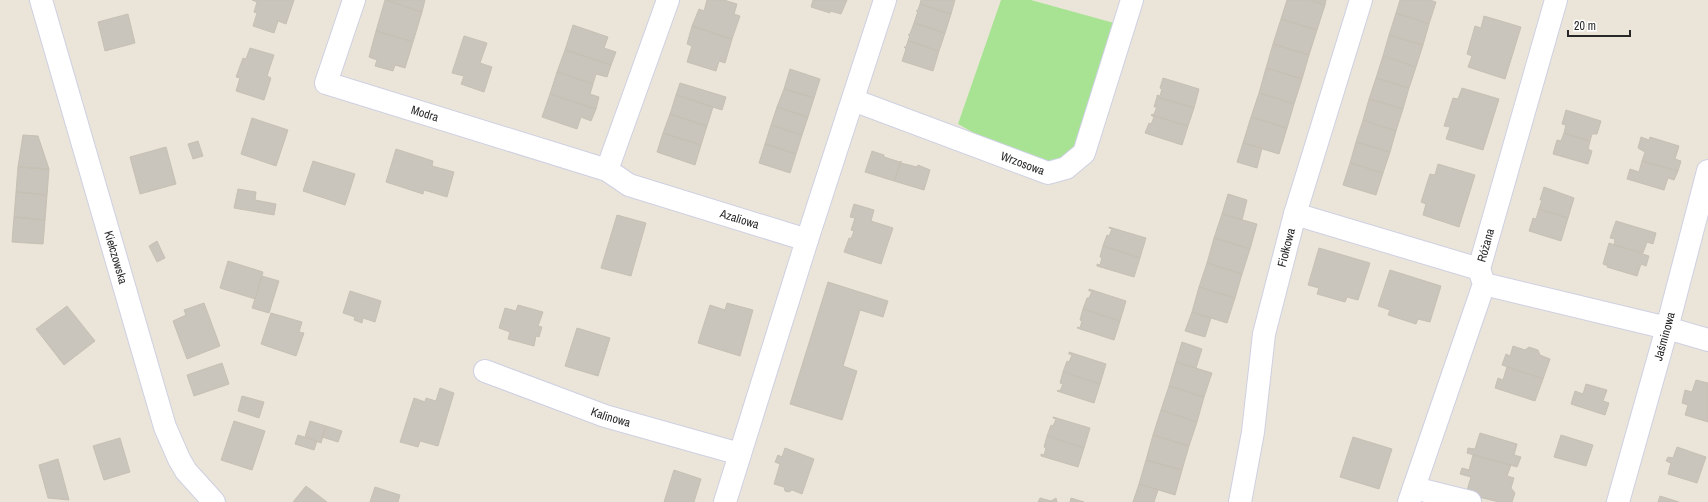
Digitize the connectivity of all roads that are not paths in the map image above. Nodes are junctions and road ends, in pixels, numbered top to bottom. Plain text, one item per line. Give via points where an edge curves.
1 (41, 0) edge
2 (354, 0) edge
3 (668, 0) edge
4 (885, 0) edge
5 (1132, 0) edge
6 (1361, 0) edge
7 (1556, 0) edge
8 (853, 100) junction
9 (607, 170) junction
10 (1708, 171) edge
11 (1295, 214) junction
12 (807, 240) junction
13 (1482, 276) junction
14 (1667, 328) junction
15 (1708, 340) edge
16 (485, 371) dead end
17 (740, 454) junction
18 (1411, 495) edge
19 (214, 502) edge
20 (725, 502) edge
21 (1240, 502) edge
22 (1470, 502) edge
23 (1618, 502) edge

1 - 19 street, Kiełczowska via 164,427 186,471
2 - 9 street, Modra via 326,83
3 - 9 street
4 - 8 street
5 - 8 street, Wrzosowa via 1084,153 1066,168 1048,173
6 - 11 street, Fiołkowa
7 - 13 street, Różana
8 - 12 street
9 - 12 street, Azaliowa via 629,185
10 - 14 street, Jaśminowa
11 - 13 street
11 - 21 street, Fiołkowa via 1264,334 1253,432
12 - 17 street
13 - 14 street
13 - 18 street, Różana
14 - 15 street
14 - 23 street, Jaśminowa
16 - 17 street, Kalinowa via 605,416
17 - 20 street
18 - 22 street, Różana

